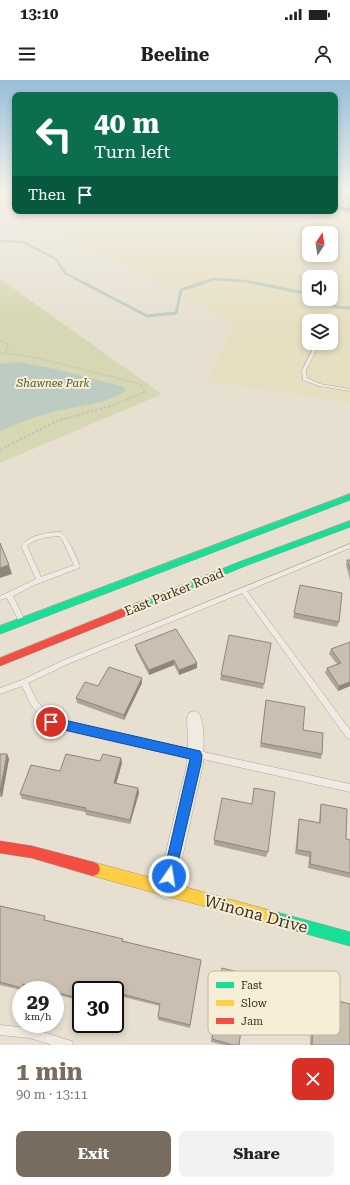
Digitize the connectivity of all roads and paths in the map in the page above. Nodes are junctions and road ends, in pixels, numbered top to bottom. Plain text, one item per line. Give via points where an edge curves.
1 (0, 341) edge
2 (314, 350) edge
3 (5, 353) junction
4 (0, 354) edge
5 (350, 390) edge
6 (0, 450) edge
7 (350, 498) edge
8 (350, 524) edge
9 (350, 546) edge
10 (39, 580) junction
11 (243, 590) junction
12 (9, 595) junction
13 (0, 598) edge
14 (22, 621) junction
15 (0, 630) edge
16 (0, 662) edge
17 (24, 682) junction
18 (0, 691) edge
19 (194, 718) dead end
20 (350, 736) edge
21 (196, 755) junction
22 (350, 788) edge
23 (0, 847) edge
24 (166, 890) junction
25 (350, 940) edge
26 (0, 1030) edge
27 (68, 1045) edge

1 - 3 path via 8,344
2 - 5 lane via 304,370 306,379 319,385
3 - 4 path
3 - 6 path via 38,358 142,384 145,392 110,406 57,421
7 - 14 main road, East Parker Road
8 - 16 main road, East Parker Road via 242,564
9 - 11 lane
10 - 10 lane via 77,566 60,534 52,534 24,546
10 - 12 lane
11 - 17 lane via 66,662
11 - 20 lane
12 - 13 lane
12 - 14 lane
14 - 15 main road, East Parker Road
17 - 18 lane
17 - 21 lane via 34,703 51,722
19 - 21 street
21 - 22 lane
21 - 24 street
23 - 24 main road, Winona Drive via 32,852
24 - 25 main road, Winona Drive
26 - 27 lane via 30,1033

